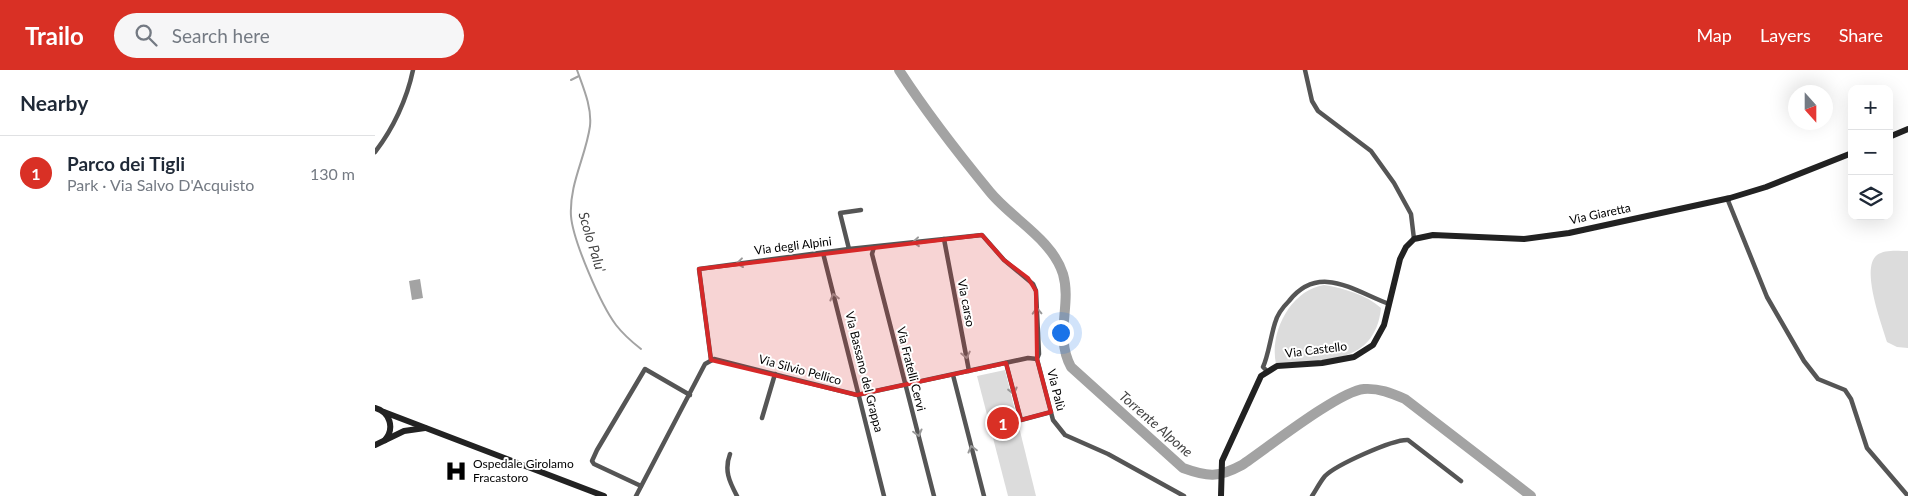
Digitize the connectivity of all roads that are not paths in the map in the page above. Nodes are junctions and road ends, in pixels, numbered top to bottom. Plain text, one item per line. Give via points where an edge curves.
1 (413, 70) edge
2 (1305, 70) edge
3 (1908, 129) edge
4 (1893, 135) edge
5 (375, 152) edge
6 (1848, 155) edge
7 (1727, 198) junction
8 (861, 210) dead end
9 (982, 235) joint
10 (944, 239) junction
11 (1414, 239) junction
12 (873, 246) junction
13 (849, 249) junction
14 (823, 253) junction
15 (1389, 304) junction
16 (1037, 359) junction
17 (711, 360) junction
18 (1006, 363) junction
19 (1266, 370) junction
20 (969, 371) junction
21 (775, 374) junction
22 (953, 375) junction
23 (905, 386) junction
24 (690, 395) junction
25 (860, 395) junction
26 (375, 408) edge
27 (384, 412) junction
28 (1051, 412) junction
29 (762, 418) dead end
30 (426, 428) junction
31 (384, 441) junction
32 (375, 445) edge
33 (730, 454) dead end
34 (1461, 480) dead end
35 (641, 486) junction
36 (1221, 492) edge
37 (604, 496) edge
38 (635, 496) edge
39 (737, 496) edge
40 (884, 496) edge
41 (934, 496) edge
42 (984, 496) edge
43 (1184, 496) edge
44 (1312, 496) edge
45 (1907, 496) edge

1 - 5 street via 390,130
2 - 11 street via 1312,101 1318,111 1371,151 1399,189 1411,214
3 - 4 street
6 - 7 street, Via Giaretta
7 - 11 street, Via Giaretta via 1569,233 1524,239 1433,236
7 - 45 street via 1767,297 1804,361 1818,379 1845,390 1867,448
8 - 13 street via 840,213
9 - 10 street, Via degli Alpini
16 -> 9 street, Via Palù via 1037,302 1033,284 1000,256
10 -> 12 street, Via degli Alpini
10 -> 20 street, Via carso
11 - 15 street via 1400,259
12 - 13 street, Via degli Alpini
12 - 23 street, Via Fratelli Cervi via 872,254
13 - 14 street, Via degli Alpini
14 -> 17 street, Via degli Alpini via 701,268 698,271
25 -> 14 street, Via Bassano del Grappa
15 - 19 street, Via Castello via 1378,339 1359,355
15 - 19 street, Via Castello via 1336,282 1304,287 1288,301 1275,323 1263,367
16 - 18 street, Via Silvio Pellico
16 - 28 street, Via Palù
17 - 21 street, Via Silvio Pellico via 717,358
17 - 24 street via 705,364
18 - 20 street, Via Silvio Pellico
18 -> 28 street via 1021,420
19 - 36 street, Via Castello via 1255,386 1222,461
20 - 22 street, Via Silvio Pellico
21 - 25 street, Via Silvio Pellico
21 - 29 street
22 - 23 street, Via Silvio Pellico
42 -> 22 street
23 - 25 street, Via Silvio Pellico
23 -> 41 street, Via Fratelli Cervi
24 - 35 street
24 - 35 street via 645,369 591,461
25 - 40 street, Via Bassano del Grappa
26 - 27 street
27 - 30 street
27 - 31 street via 391,423
28 - 43 street, Via Palù via 1065,435 1108,454
30 - 31 street via 404,431
30 - 37 street
31 - 32 street
33 - 39 street via 727,474
34 - 44 street via 1408,440 1400,440 1325,476
35 - 38 street

